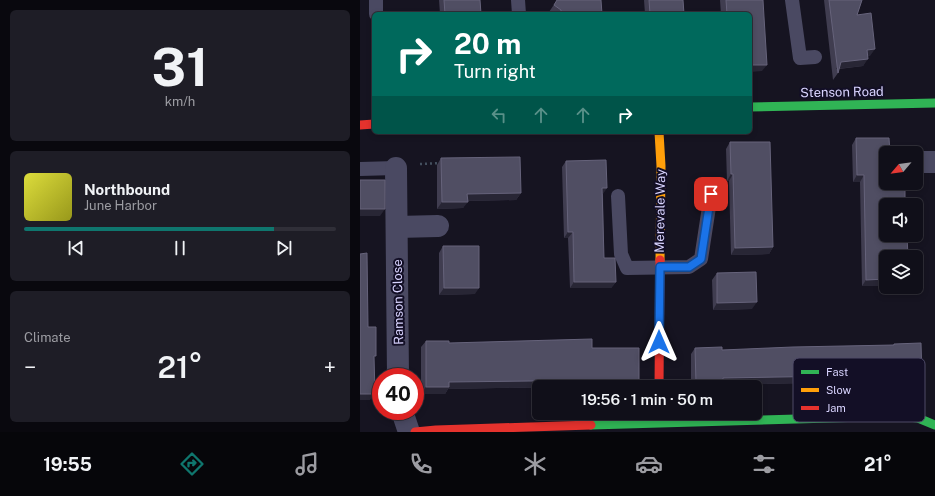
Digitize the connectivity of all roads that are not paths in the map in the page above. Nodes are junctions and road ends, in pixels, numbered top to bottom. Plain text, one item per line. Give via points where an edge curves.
1 (376, 0) edge
2 (518, 0) edge
3 (792, 0) edge
4 (376, 12) edge
5 (519, 12) edge
6 (815, 57) dead end
7 (935, 103) edge
8 (752, 107) edge
9 (372, 124) edge
10 (360, 125) edge
11 (659, 134) edge
12 (923, 162) edge
13 (935, 162) edge
14 (396, 168) joint
15 (360, 169) edge
16 (711, 194) dead end
17 (618, 196) dead end
18 (397, 226) junction
19 (438, 226) dead end
20 (660, 267) junction
21 (398, 368) edge
22 (659, 380) edge
23 (793, 419) edge
24 (405, 420) edge
25 (925, 421) edge
26 (659, 423) edge
27 (935, 425) edge
28 (409, 432) edge
29 (416, 432) edge

1 - 4 lane
2 - 5 lane
3 - 6 lane via 800,58
7 - 8 street, Stenson Road
9 - 10 street
11 - 20 street, Merevale Way
12 - 13 street
14 - 15 lane
14 - 18 street, Ramson Close
16 - 20 lane via 701,259 689,267
17 - 20 lane via 621,254 627,268
18 - 19 street
18 - 21 street, Ramson Close
20 - 22 street, Merevale Way
23 - 26 street
24 - 28 street
25 - 27 street
26 - 29 street

